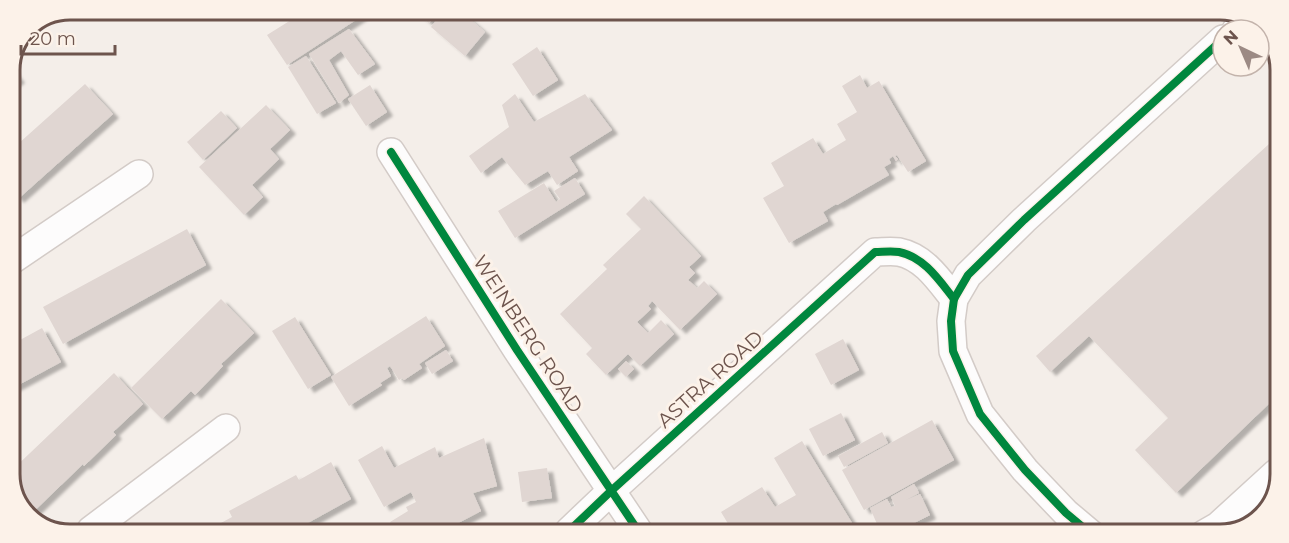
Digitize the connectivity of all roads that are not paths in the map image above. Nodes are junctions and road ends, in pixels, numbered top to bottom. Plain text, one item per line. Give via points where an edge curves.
1 (1211, 50) edge
2 (391, 152) dead end
3 (139, 174) dead end
4 (20, 255) edge
5 (954, 298) junction
6 (226, 428) dead end
7 (1269, 479) edge
8 (611, 491) junction
9 (99, 524) edge
10 (576, 524) edge
11 (634, 524) edge
12 (1079, 524) edge
13 (1220, 524) edge

1 - 5 street via 1024,220 968,275
2 - 8 street, WEINBERG ROAD
3 - 4 street
5 - 8 street, ASTRA ROAD via 915,257 875,252
5 - 12 street via 953,351 980,414 1025,470
6 - 9 street
7 - 13 street
8 - 10 street, ASTRA ROAD
8 - 11 street, WEINBERG ROAD

